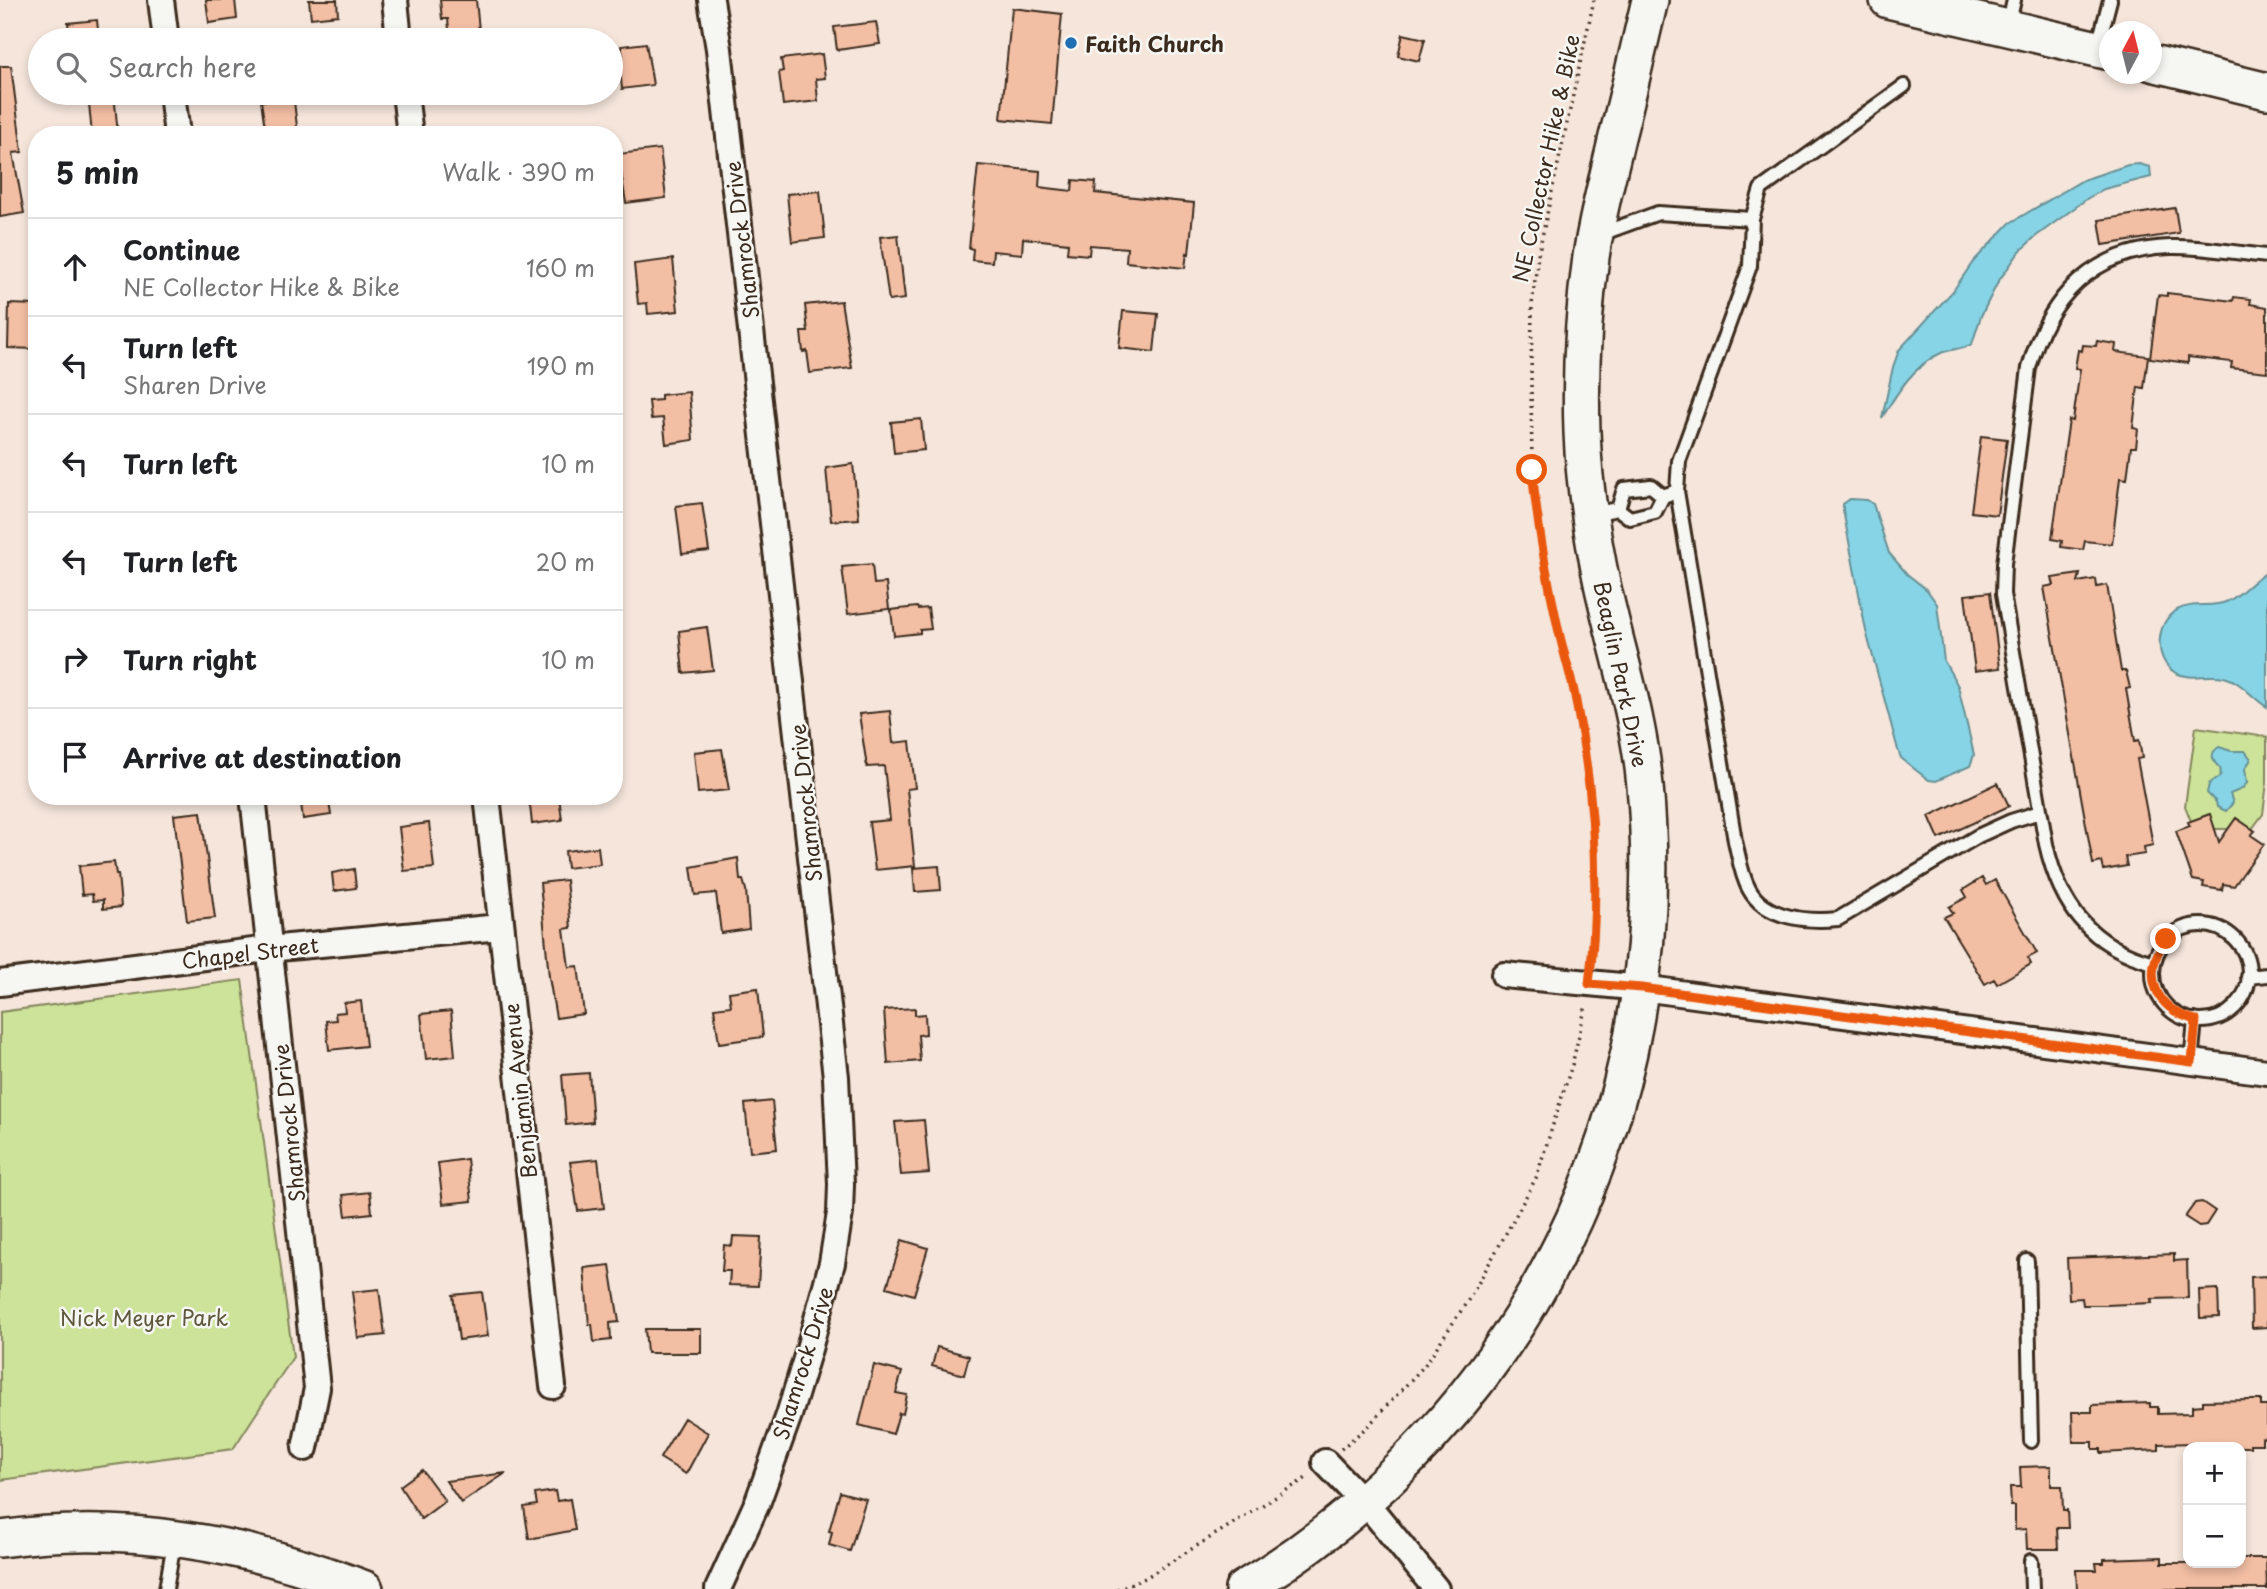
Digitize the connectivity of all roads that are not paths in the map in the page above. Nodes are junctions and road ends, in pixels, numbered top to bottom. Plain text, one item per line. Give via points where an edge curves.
1 (161, 0) edge
2 (395, 0) edge
3 (711, 0) edge
4 (1650, 0) edge
5 (1888, 0) edge
6 (2110, 0) edge
7 (2011, 14) edge
8 (2107, 21) edge
9 (164, 28) edge
10 (398, 28) edge
11 (2099, 49) edge
12 (2162, 66) edge
13 (1904, 86) dead end
14 (2267, 90) edge
15 (173, 105) edge
16 (406, 105) edge
17 (176, 126) edge
18 (409, 126) edge
19 (1752, 219) junction
20 (1594, 236) junction
21 (2267, 256) edge
22 (1677, 491) junction
23 (1663, 496) junction
24 (1604, 511) junction
25 (254, 805) edge
26 (487, 805) edge
27 (2040, 812) junction
28 (500, 927) junction
29 (268, 949) junction
30 (2154, 962) junction
31 (1504, 975) dead end
32 (2267, 975) edge
33 (2248, 977) junction
34 (0, 983) edge
35 (1642, 988) junction
36 (2196, 1020) junction
37 (2192, 1062) junction
38 (2267, 1072) edge
39 (2027, 1261) dead end
40 (553, 1386) dead end
41 (2031, 1441) dead end
42 (305, 1448) dead end
43 (1325, 1462) road end
44 (1363, 1502) junction
45 (175, 1538) junction
46 (0, 1539) edge
47 (2031, 1561) dead end
48 (166, 1589) edge
49 (365, 1589) edge
50 (718, 1589) edge
51 (1243, 1589) edge
52 (1436, 1589) edge
53 (2032, 1589) edge

1 - 9 street
2 - 10 street
3 - 50 street, Shamrock Drive via 836,1077 841,1184 832,1263 805,1362 758,1501
4 - 20 main road, Beaglin Park Drive
5 - 7 main road
6 - 8 lane
7 - 11 main road
12 - 14 main road
13 - 19 lane via 1761,189
15 - 17 street
16 - 18 street
19 - 20 lane via 1658,213
19 - 22 lane via 1750,266 1679,461
20 - 24 main road, Beaglin Park Drive via 1581,357 1583,437
21 - 27 lane via 2169,247 2119,256 2077,282 2054,307 2038,337 2026,386 2003,594
22 - 23 lane
22 - 27 lane via 1735,841 1748,888 1757,900 1793,918 1838,919 1978,836
23 - 24 lane via 1655,512 1630,518
23 - 24 lane via 1651,486 1624,489
24 - 35 main road, Beaglin Park Drive via 1604,590 1633,708 1644,782 1649,878
25 - 29 street, Shamrock Drive
26 - 28 street, Benjamin Avenue
27 - 30 lane via 2056,877 2071,907 2115,950
28 - 29 street, Chapel Street
28 - 40 street, Benjamin Avenue
29 - 34 street, Chapel Street
29 - 42 street, Shamrock Drive via 317,1388
30 - 33 lane via 2166,939 2179,930 2210,925 2238,942 2246,955
30 - 36 lane via 2158,995 2174,1012
31 - 35 street
32 - 33 lane
33 - 36 lane via 2239,1002 2227,1013
35 - 37 street
35 - 44 main road, Beaglin Park Drive via 1606,1141 1554,1264 1468,1394 1405,1464
36 - 37 lane
37 - 38 street
39 - 41 lane
43 - 44 street
44 - 51 main road, Beaglin Park Drive via 1276,1570
44 - 52 street
45 - 46 main road via 93,1533
45 - 48 lane
45 - 49 main road via 268,1556
47 - 53 lane

